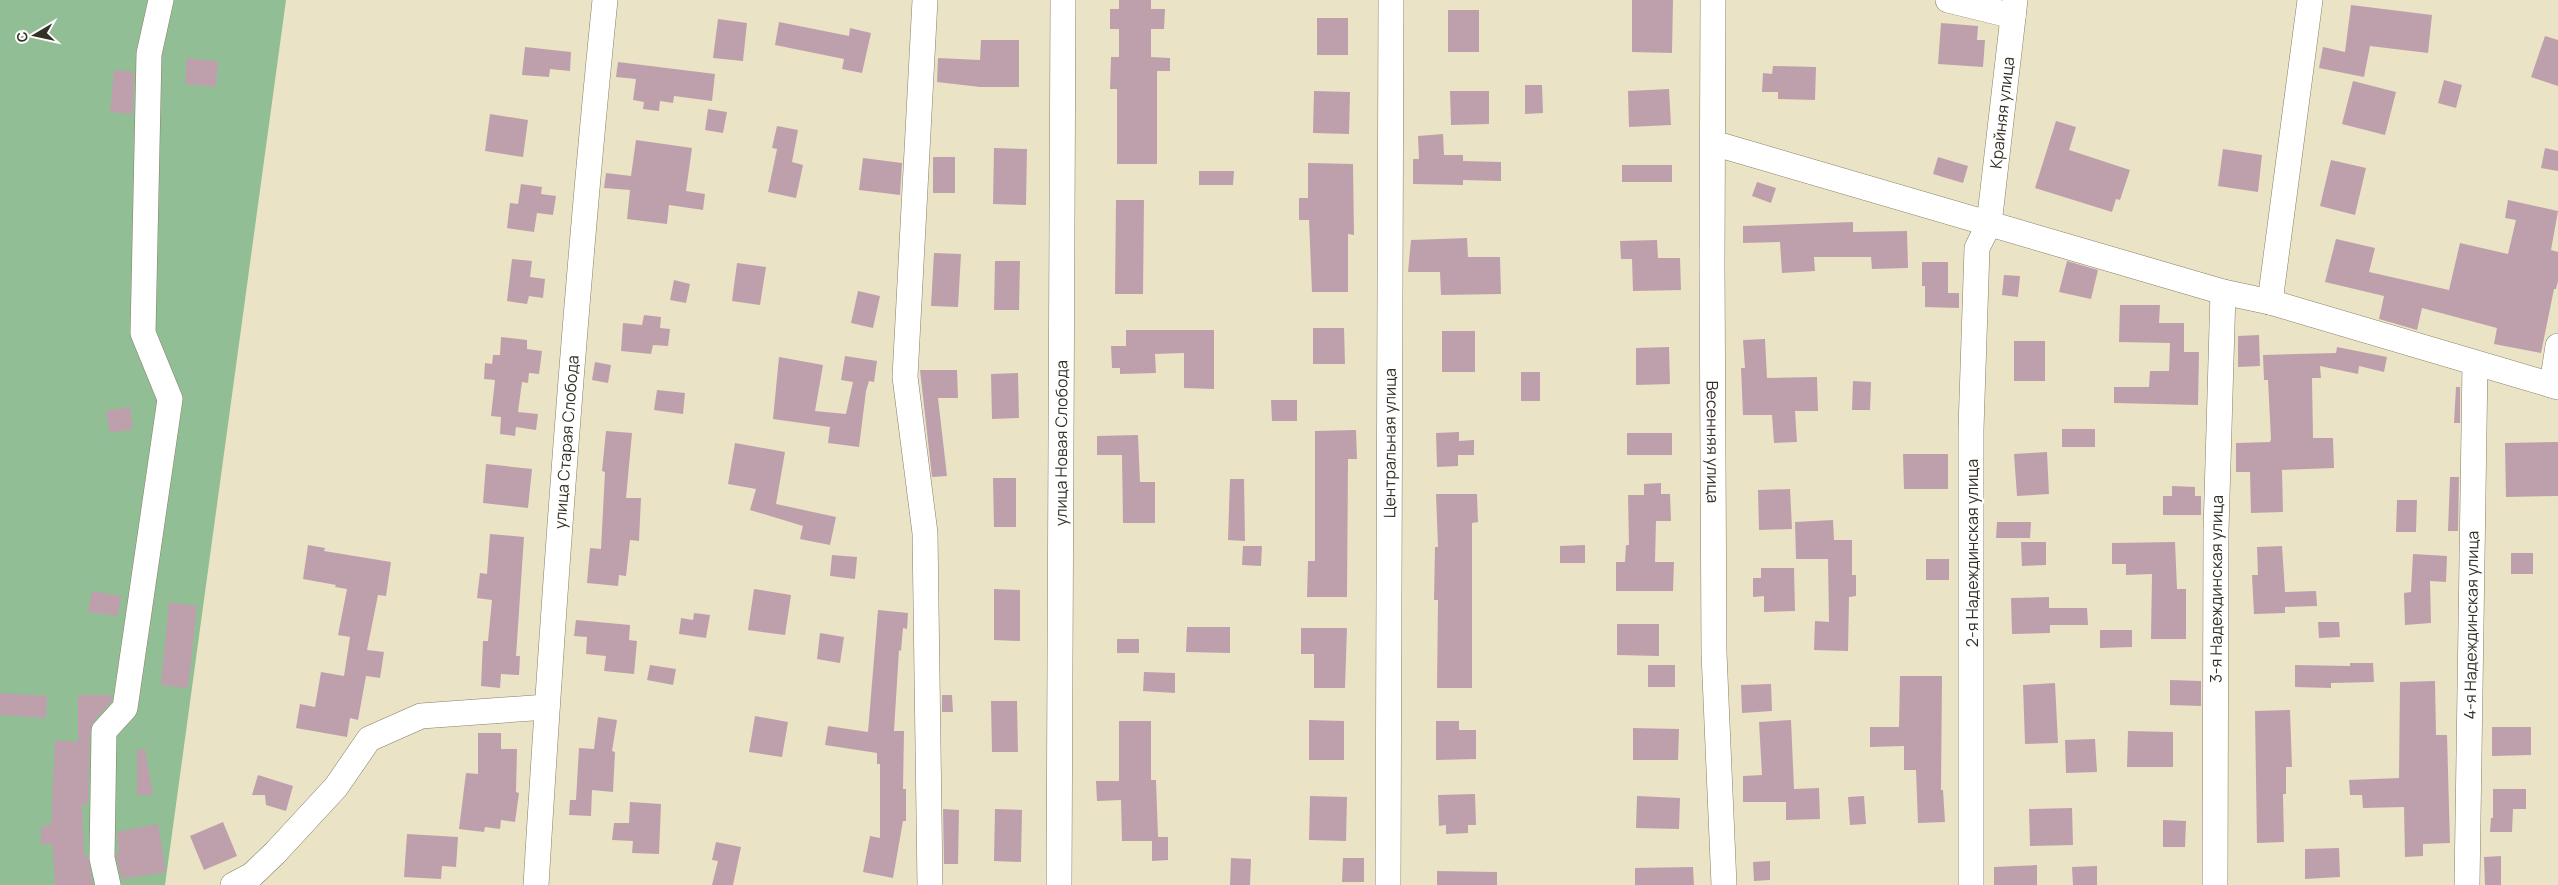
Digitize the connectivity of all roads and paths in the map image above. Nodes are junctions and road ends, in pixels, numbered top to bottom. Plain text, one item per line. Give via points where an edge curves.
1 (161, 0) edge
2 (605, 0) edge
3 (925, 0) edge
4 (1063, 0) edge
5 (1391, 0) edge
6 (1713, 0) edge
7 (1948, 0) edge
8 (2310, 0) edge
9 (2014, 8) edge
10 (1713, 143) junction
11 (1988, 224) junction
12 (2222, 292) junction
13 (2270, 302) junction
14 (2558, 346) edge
15 (2475, 364) junction
16 (2555, 386) edge
17 (547, 707) junction
18 (108, 885) edge
19 (233, 885) edge
20 (536, 885) edge
21 (930, 885) edge
22 (1060, 885) edge
23 (1388, 885) edge
24 (1724, 885) edge
25 (1971, 885) edge
26 (2215, 885) edge
27 (2467, 885) edge

1 - 18 street via 149,54 144,333 170,399 125,708 104,731 102,858
2 - 17 street, улица Старая Слобода via 594,102
3 - 21 street via 905,377 925,533
4 - 22 street, улица Новая Слобода
5 - 23 street, Центральная улица
6 - 10 street, Весенняя улица
7 - 9 street
8 - 13 street
9 - 11 street, Крайняя улица
10 - 11 street
10 - 24 street, Весенняя улица via 1714,653
11 - 12 street
11 - 25 street, 2-я Надеждинская улица via 1977,248 1972,410
12 - 13 street
12 - 26 street, 3-я Надеждинская улица via 2216,531
13 - 15 street
14 - 16 street
15 - 16 street
15 - 27 street, 4-я Надеждинская улица
17 - 19 street via 421,716 369,739 336,787 275,853 252,875
17 - 20 street, улица Старая Слобода

